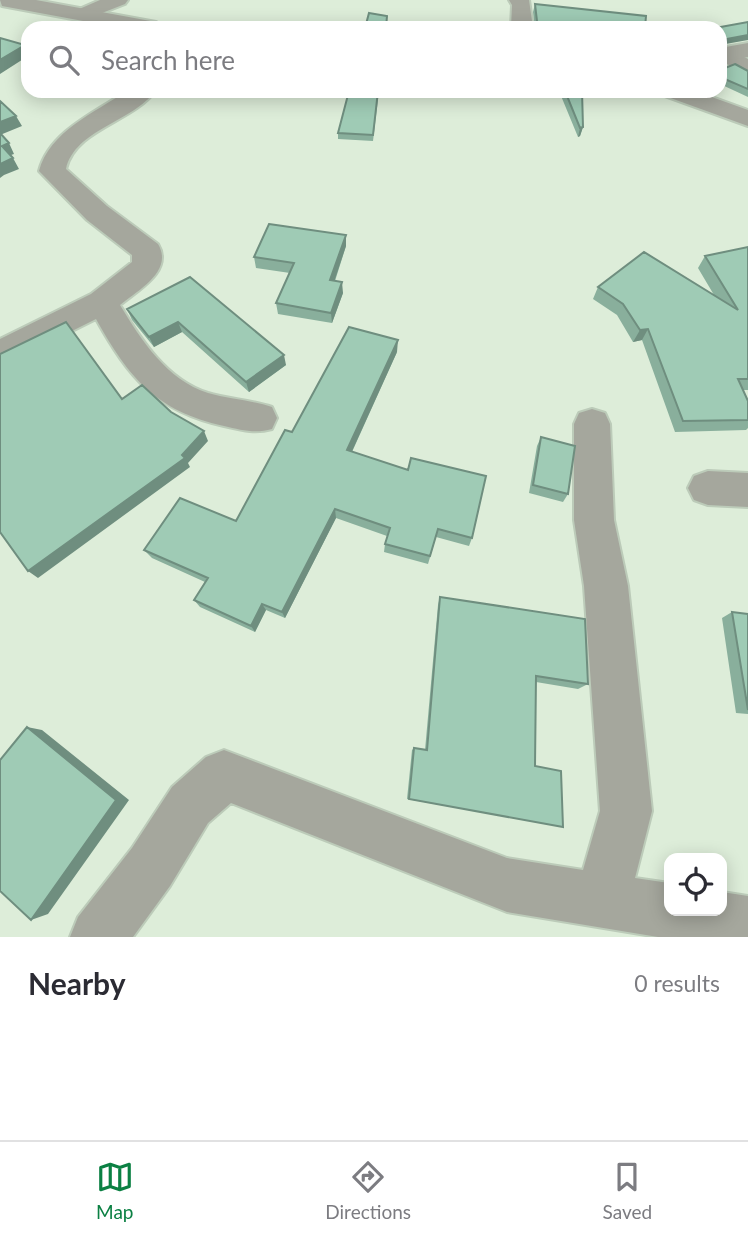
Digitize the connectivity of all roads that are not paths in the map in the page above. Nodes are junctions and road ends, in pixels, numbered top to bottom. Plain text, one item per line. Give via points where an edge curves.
1 (2, 0) edge
2 (118, 0) edge
3 (519, 0) edge
4 (84, 14) junction
5 (120, 21) edge
6 (522, 21) edge
7 (731, 53) edge
8 (748, 69) edge
9 (133, 98) edge
10 (692, 98) edge
11 (748, 119) edge
12 (102, 302) junction
13 (0, 354) edge
14 (259, 418) dead end
15 (592, 424) dead end
16 (708, 488) dead end
17 (748, 489) edge
18 (602, 899) junction
19 (664, 910) edge
20 (699, 916) edge
21 (748, 924) edge
22 (98, 937) edge

1 - 4 street
2 - 4 street
3 - 6 street
4 - 5 street
7 - 8 street
9 - 12 street via 75,137 56,155 52,171 147,251 147,266
10 - 11 street
12 - 13 street
12 - 14 street via 130,351 162,383 200,405
15 - 18 street via 593,509 606,586 626,811
16 - 17 street
18 - 19 street
18 - 22 street via 507,886 224,775 190,805
20 - 21 street

